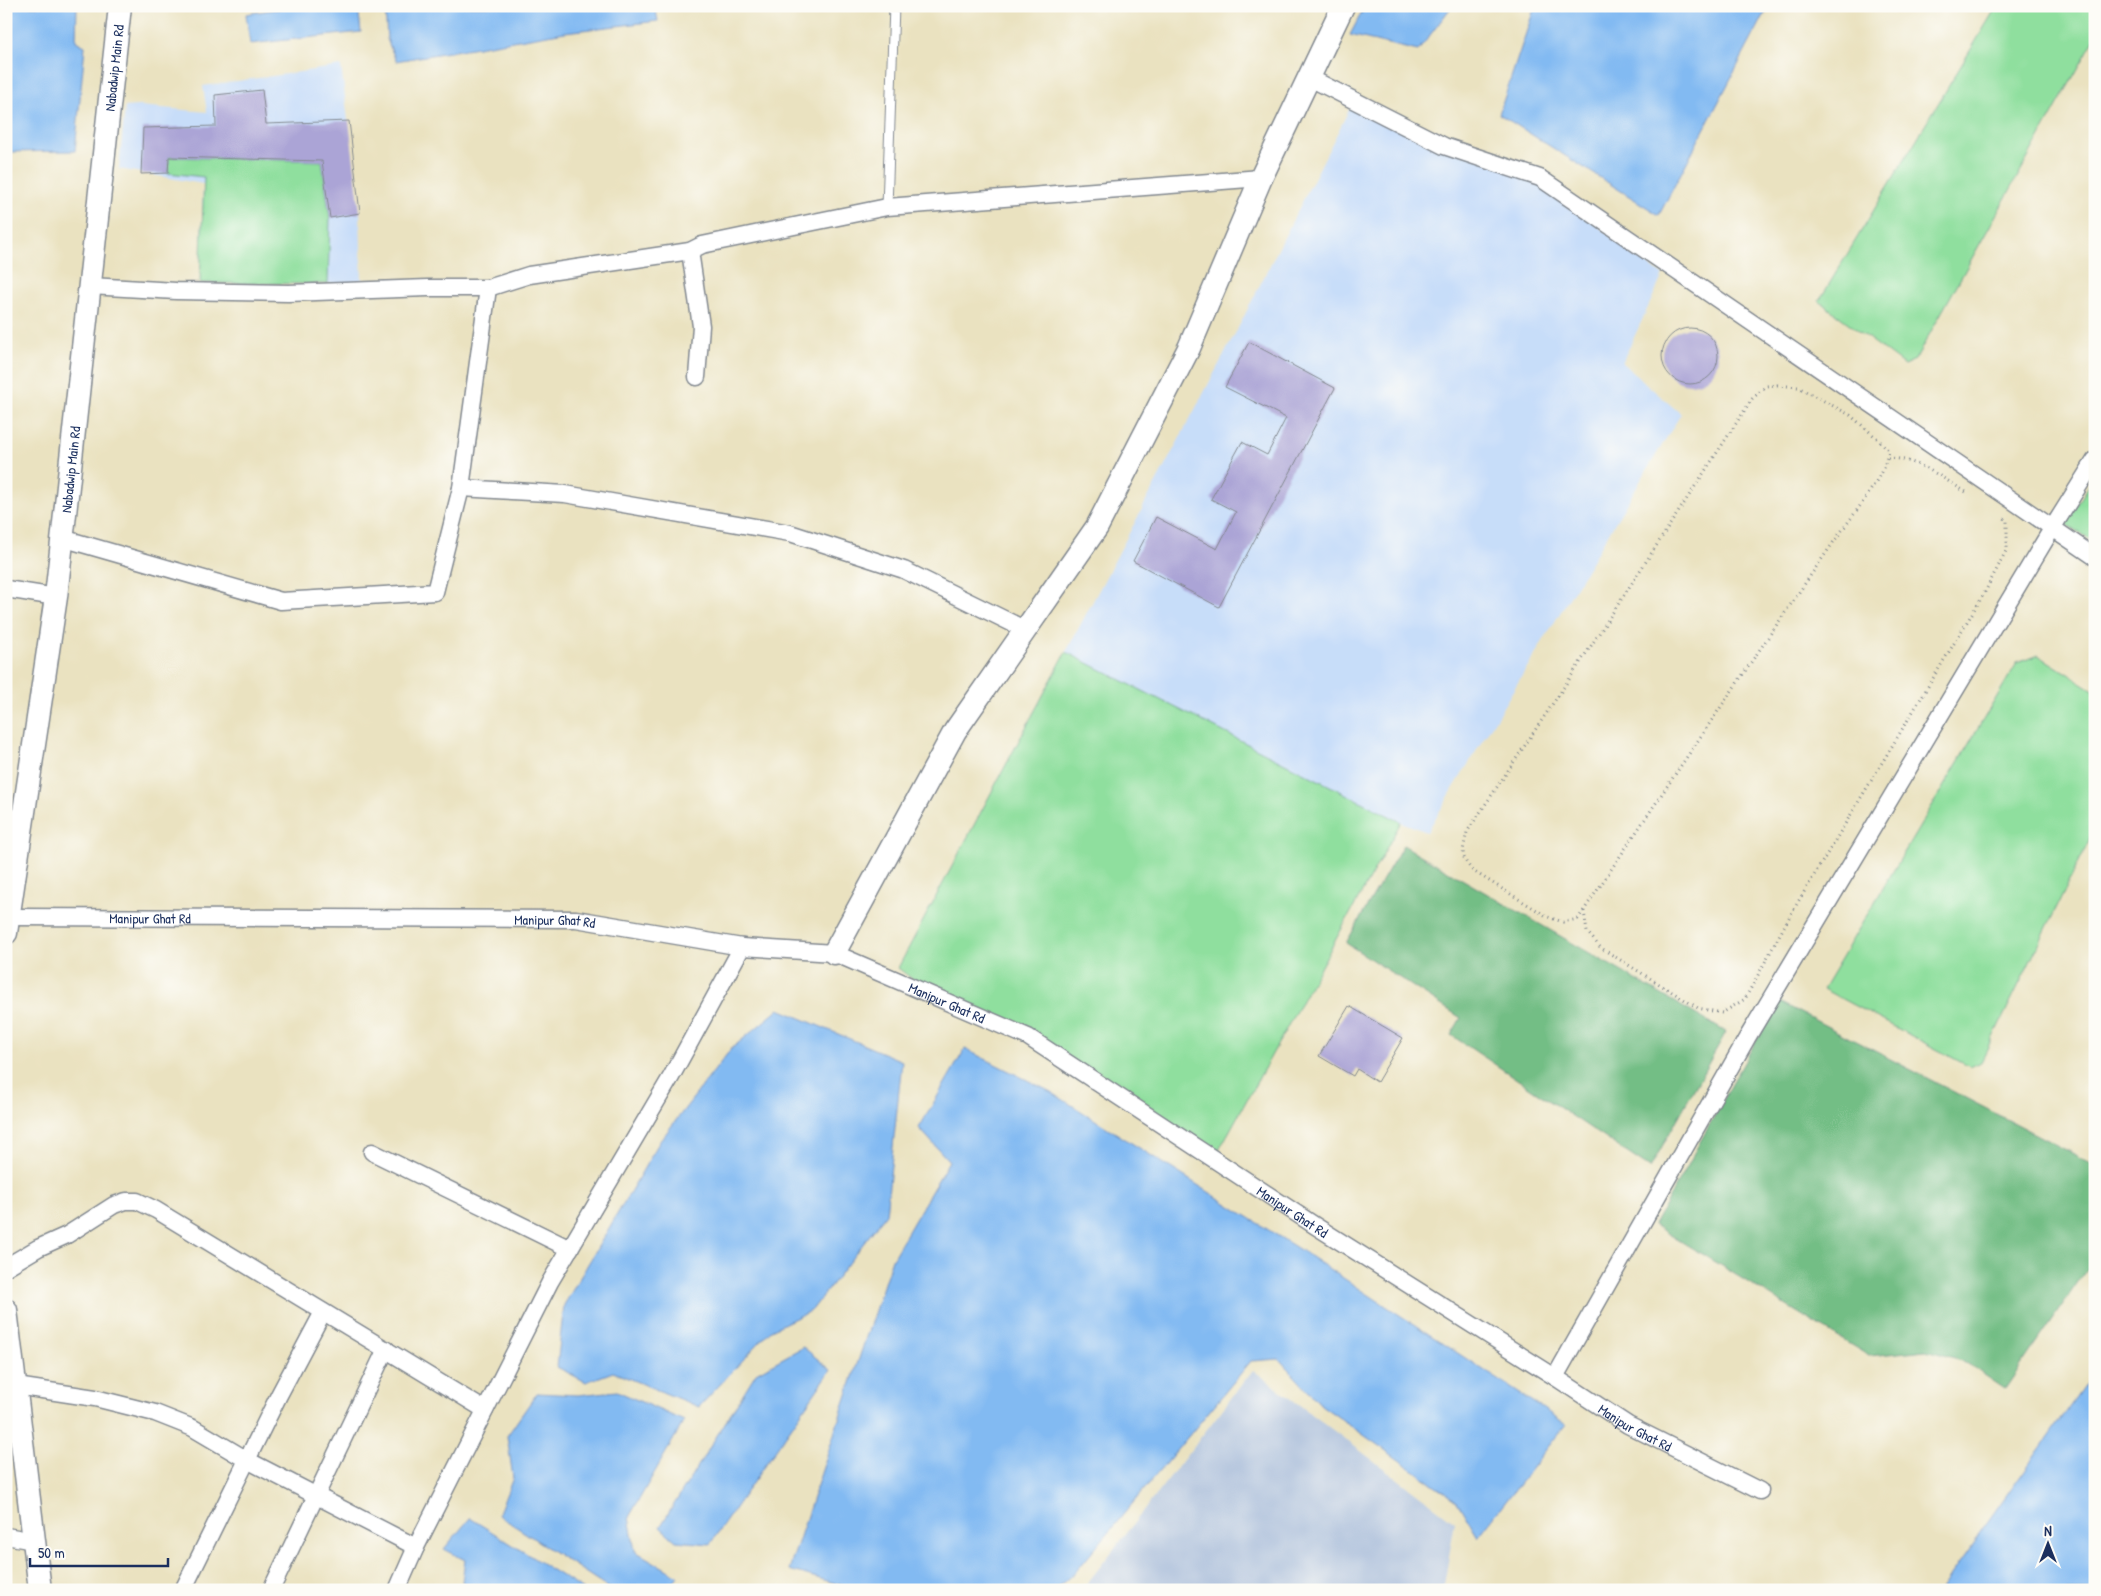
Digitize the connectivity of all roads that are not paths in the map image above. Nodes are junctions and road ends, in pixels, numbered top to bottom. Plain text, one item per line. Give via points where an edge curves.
1 (120, 6) edge
2 (894, 6) edge
3 (1343, 6) edge
4 (1310, 78) junction
5 (1261, 178) junction
6 (887, 207) junction
7 (690, 251) junction
8 (90, 286) junction
9 (488, 288) junction
10 (696, 377) dead end
11 (2095, 460) edge
12 (461, 488) junction
13 (2052, 527) junction
14 (62, 538) junction
15 (2095, 557) edge
16 (6, 588) edge
17 (56, 597) junction
18 (1026, 630) junction
19 (8, 925) edge
20 (742, 947) junction
21 (834, 953) junction
22 (372, 1152) dead end
23 (570, 1249) junction
24 (6, 1267) edge
25 (6, 1310) edge
26 (323, 1312) junction
27 (386, 1349) junction
28 (1555, 1376) junction
29 (16, 1386) junction
30 (485, 1410) junction
31 (13, 1415) edge
32 (247, 1460) junction
33 (1760, 1491) dead end
34 (316, 1495) junction
35 (6, 1536) edge
36 (34, 1541) junction
37 (416, 1547) junction
38 (40, 1590) edge
39 (183, 1590) edge
40 (271, 1590) edge
41 (397, 1590) edge

1 - 8 street, Nabadwip Main Rd
2 - 6 lane
3 - 4 street
4 - 5 street
4 - 13 street via 1444,146 1540,178
5 - 6 street
5 - 18 street via 1188,348 1097,527
6 - 7 street via 702,245
7 - 9 street via 529,275
7 - 10 street via 701,326
8 - 9 street via 176,292 288,293
8 - 14 street, Nabadwip Main Rd
9 - 12 street
11 - 13 street
12 - 14 street via 435,592 281,601
12 - 18 street via 565,494 790,533 904,570
13 - 15 street
13 - 28 street via 1747,1038
14 - 17 street, Nabadwip Main Rd
16 - 17 street
17 - 19 street, Nabadwip Main Rd
18 - 21 street via 955,731
19 - 20 street, Manipur Ghat Rd via 576,920
20 - 21 street, Manipur Ghat Rd
20 - 23 street via 672,1077
21 - 28 street, Manipur Ghat Rd via 1028,1037 1322,1230
22 - 23 street
23 - 30 street
24 - 26 street via 114,1205 137,1201
25 - 29 street
26 - 27 street
26 - 32 street
27 - 30 street
27 - 34 street
28 - 33 street, Manipur Ghat Rd via 1628,1425
29 - 31 street
29 - 32 street via 86,1396 155,1412 193,1428
30 - 37 street
31 - 36 street
32 - 34 street
32 - 39 street
34 - 37 street
34 - 40 street
35 - 36 street
36 - 38 street
37 - 41 street

